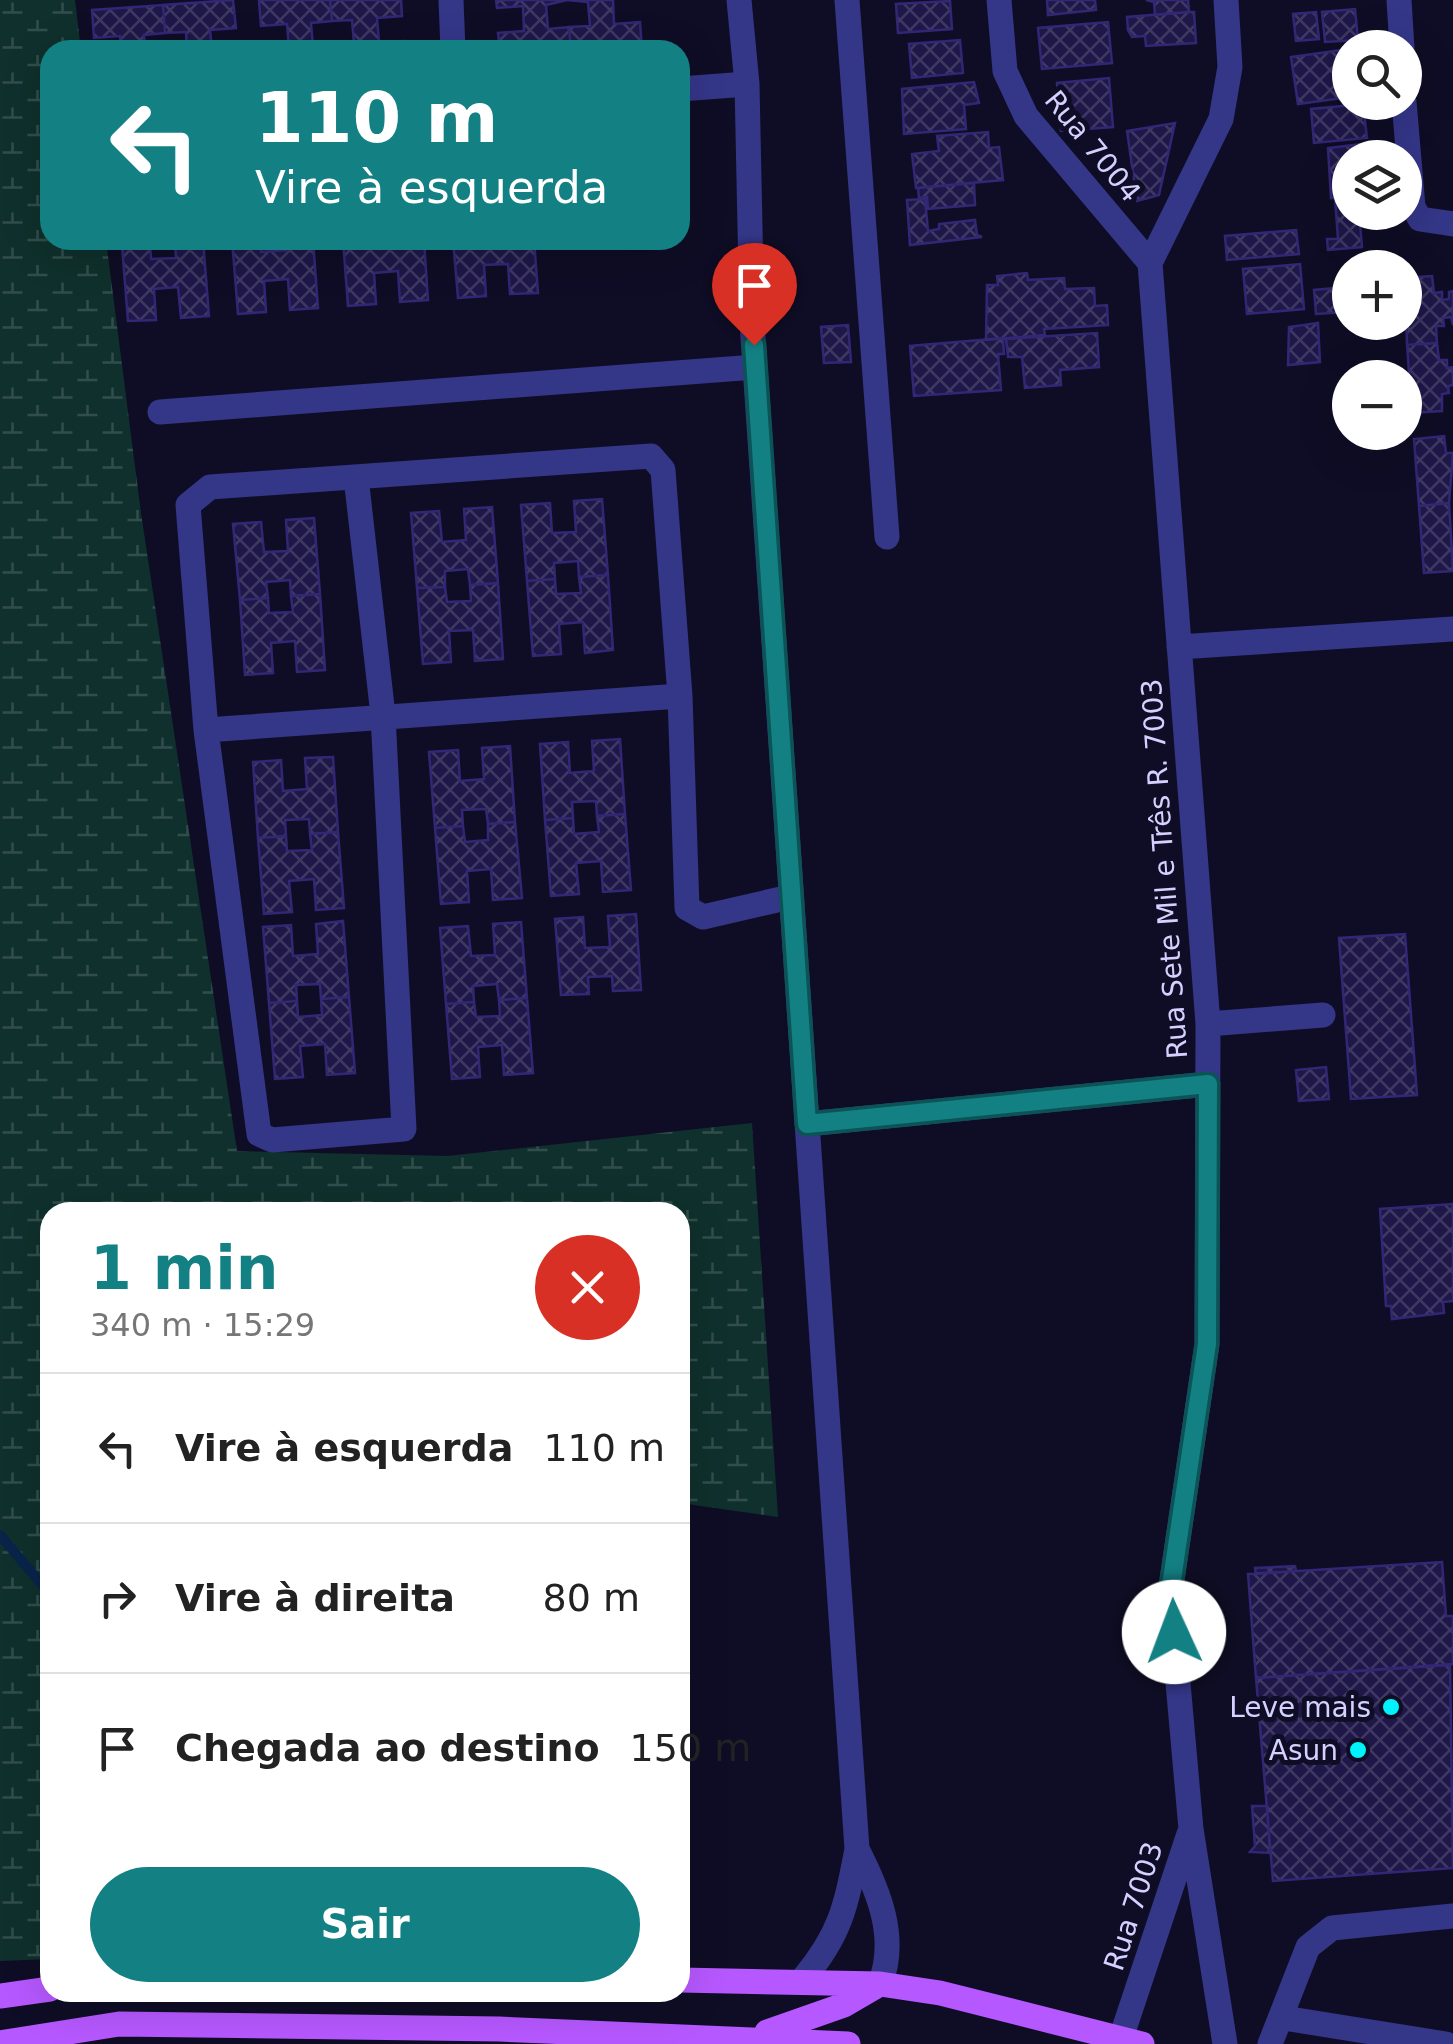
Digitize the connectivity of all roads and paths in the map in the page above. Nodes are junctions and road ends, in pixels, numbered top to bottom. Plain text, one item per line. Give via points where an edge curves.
1 (451, 0) edge
2 (739, 0) edge
3 (847, 0) edge
4 (999, 0) edge
5 (1226, 0) edge
6 (1399, 0) edge
7 (1401, 30) edge
8 (453, 40) edge
9 (747, 84) junction
10 (690, 88) edge
11 (1406, 120) edge
12 (1453, 224) edge
13 (1150, 262) junction
14 (755, 367) junction
15 (160, 412) dead end
16 (356, 477) junction
17 (887, 537) dead end
18 (1453, 629) edge
19 (1179, 647) junction
20 (680, 696) junction
21 (383, 715) junction
22 (206, 730) junction
23 (790, 897) junction
24 (1323, 1016) dead end
25 (1208, 1024) junction
26 (1208, 1084) junction
27 (807, 1124) junction
28 (1191, 1829) junction
29 (857, 1850) junction
30 (1453, 1916) edge
31 (803, 1979) junction
32 (690, 1980) edge
33 (880, 1984) junction
34 (40, 1990) edge
35 (0, 1996) edge
36 (1284, 2018) junction
37 (97, 2036) edge
38 (499, 2037) edge
39 (748, 2038) junction
40 (1131, 2041) edge
41 (0, 2042) edge
42 (820, 2042) edge
43 (848, 2044) edge
44 (1225, 2044) edge
45 (1270, 2044) edge
46 (1446, 2044) edge

1 - 8 street
2 - 9 street
3 - 17 street
4 - 13 street, Rua 7004 via 1004,71 1026,116
5 - 13 street via 1230,67 1220,119
6 - 7 street
9 - 10 street
9 - 14 street
11 - 12 street via 1413,207 1420,219
13 - 19 street, Rua Sete Mil e Três R. 7003
14 - 15 street
14 - 23 street
16 - 20 street via 651,456 663,470
16 - 21 street
16 - 22 street via 210,488 188,505
18 - 19 street
19 - 25 street, Rua Sete Mil e Três R. 7003
20 - 21 street
20 - 23 street via 687,908 703,917
21 - 22 street
21 - 22 street via 404,1129 272,1140 259,1134
23 - 27 street
24 - 25 street
25 - 26 street, Rua Sete Mil e Três R. 7003
26 - 27 street
26 - 28 street, Rua Sete Mil e Três R. 7003 via 1207,1344 1170,1593
27 - 29 street
28 - 40 street, Rua 7003
28 - 44 street, Rua 7003
29 - 31 street via 834,1940
29 - 33 street via 876,1884 887,1934
30 - 36 street via 1332,1928 1308,1948
31 - 32 main road
31 - 33 main road
33 - 39 main road via 844,2005
33 - 40 main road
34 - 35 main road
36 - 45 street
36 - 46 street
37 - 38 main road via 119,2024
37 - 41 main road
38 - 39 main road
39 - 42 main road
42 - 43 main road

